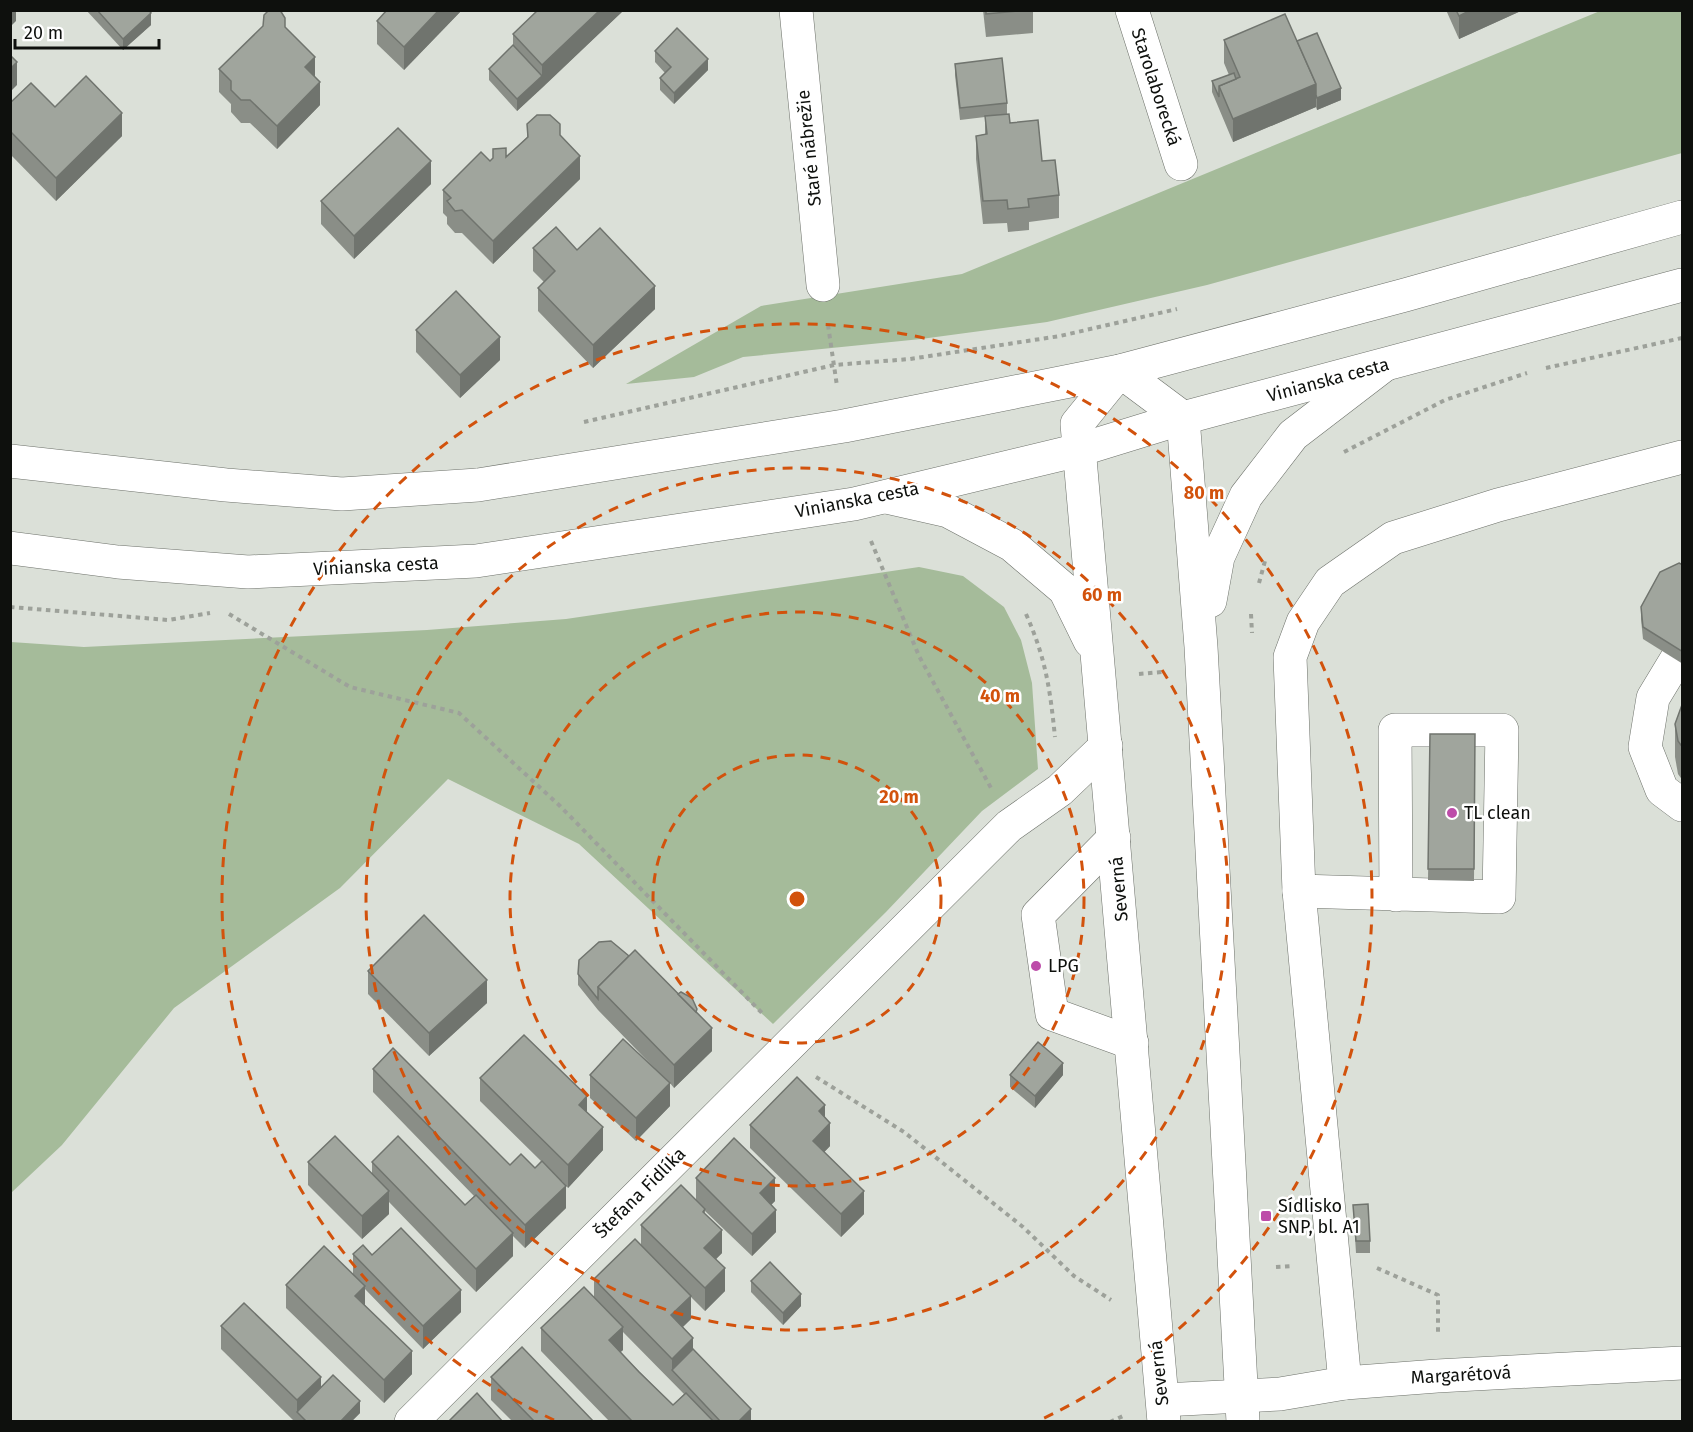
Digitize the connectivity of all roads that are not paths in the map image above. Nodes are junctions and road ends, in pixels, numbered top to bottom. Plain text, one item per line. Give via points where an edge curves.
1 (796, 10) edge
2 (1132, 10) edge
3 (1180, 164) dead end
4 (1683, 217) edge
5 (823, 285) dead end
6 (1683, 285) edge
7 (1383, 366) junction
8 (1120, 371) junction
9 (1183, 418) junction
10 (1079, 450) junction
11 (1683, 457) edge
12 (12, 461) edge
13 (886, 497) junction
14 (10, 548) edge
15 (1201, 647) junction
16 (1099, 660) junction
17 (1676, 660) edge
18 (1106, 746) junction
19 (1683, 805) edge
20 (1114, 838) junction
21 (1299, 891) junction
22 (1396, 895) junction
23 (1132, 1043) junction
24 (1683, 1363) edge
25 (1345, 1383) junction
26 (1242, 1408) edge
27 (1163, 1411) edge
28 (411, 1422) edge

1 - 5 street, Staré nábrežie
2 - 3 street, Starolaborecká
4 - 8 street
6 - 7 street, Vinianska cesta
7 - 9 street, Vinianska cesta
7 - 15 street via 1293,435 1245,496 1218,557
8 - 9 street
8 - 10 street, Severná via 1077,424
8 - 12 street via 832,428 478,485 342,494 226,486
9 - 10 street, Vinianska cesta
9 - 15 street
10 - 13 street, Vinianska cesta
10 - 16 street, Severná
11 - 21 street via 1498,505 1393,538 1330,582 1303,622 1290,657
13 - 14 street, Vinianska cesta via 476,561 248,572 118,562
13 - 16 street via 948,511 1012,545 1065,590
15 - 26 street
16 - 18 street, Severná
17 - 19 street via 1653,698 1645,747 1662,790
18 - 20 street, Severná
18 - 28 street, Štefana Fidlíka via 1060,790 1009,826
20 - 23 street, Severná
20 - 23 street via 1038,915 1052,1014
21 - 22 street
21 - 25 street
22 - 22 street via 1499,897 1502,730 1395,730
23 - 27 street, Severná
24 - 25 street, Margarétová
25 - 26 street, Margarétová via 1280,1394
26 - 27 street, Margarétová

